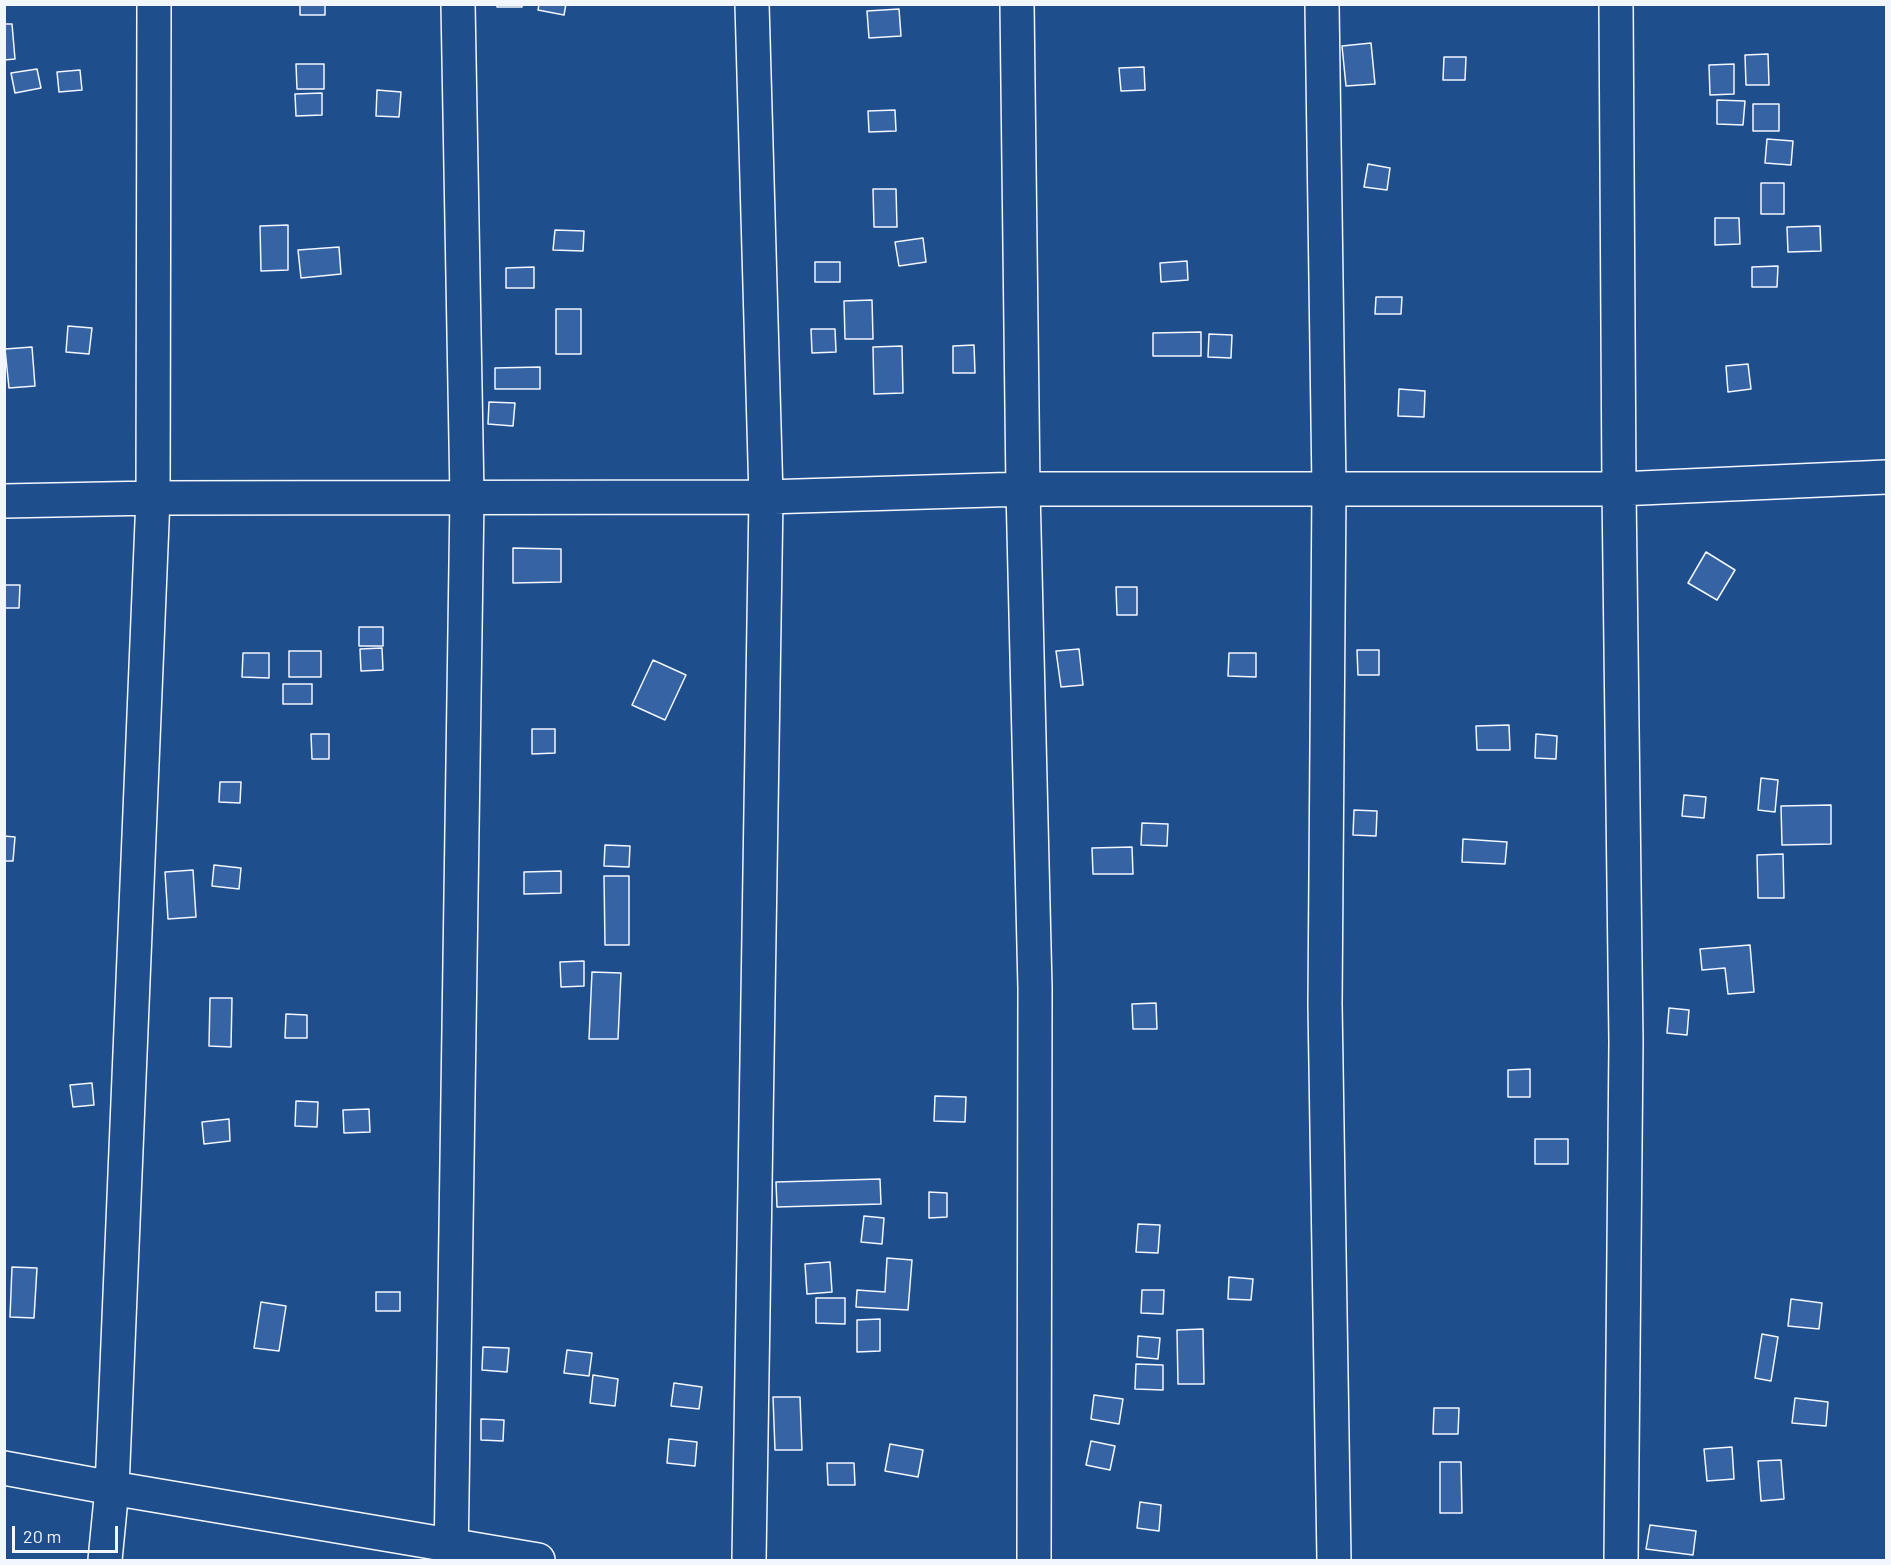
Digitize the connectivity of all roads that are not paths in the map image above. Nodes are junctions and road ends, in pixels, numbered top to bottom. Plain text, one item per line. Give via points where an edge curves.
1 (154, 4) edge
2 (458, 4) edge
3 (752, 4) edge
4 (1017, 4) edge
5 (1322, 4) edge
6 (1616, 4) edge
7 (1887, 477) edge
8 (1329, 488) junction
9 (1023, 489) junction
10 (1618, 489) junction
11 (467, 497) junction
12 (766, 497) junction
13 (153, 498) junction
14 (4, 501) edge
15 (4, 1468) edge
16 (112, 1488) junction
17 (452, 1553) edge
18 (105, 1560) edge
19 (538, 1560) edge
20 (749, 1560) edge
21 (1034, 1560) edge
22 (1334, 1560) edge
23 (1621, 1560) edge

1 - 13 street
2 - 11 street
3 - 12 street
4 - 9 street
5 - 8 street
6 - 10 street
7 - 10 street
8 - 9 street
8 - 10 street
8 - 22 street via 1325,1004
9 - 12 street
9 - 21 street via 1035,988
10 - 23 street via 1626,1041
11 - 12 street
11 - 13 street
11 - 17 street
12 - 20 street
13 - 14 street
13 - 16 street
15 - 16 street
16 - 17 street
16 - 18 street
17 - 19 street

